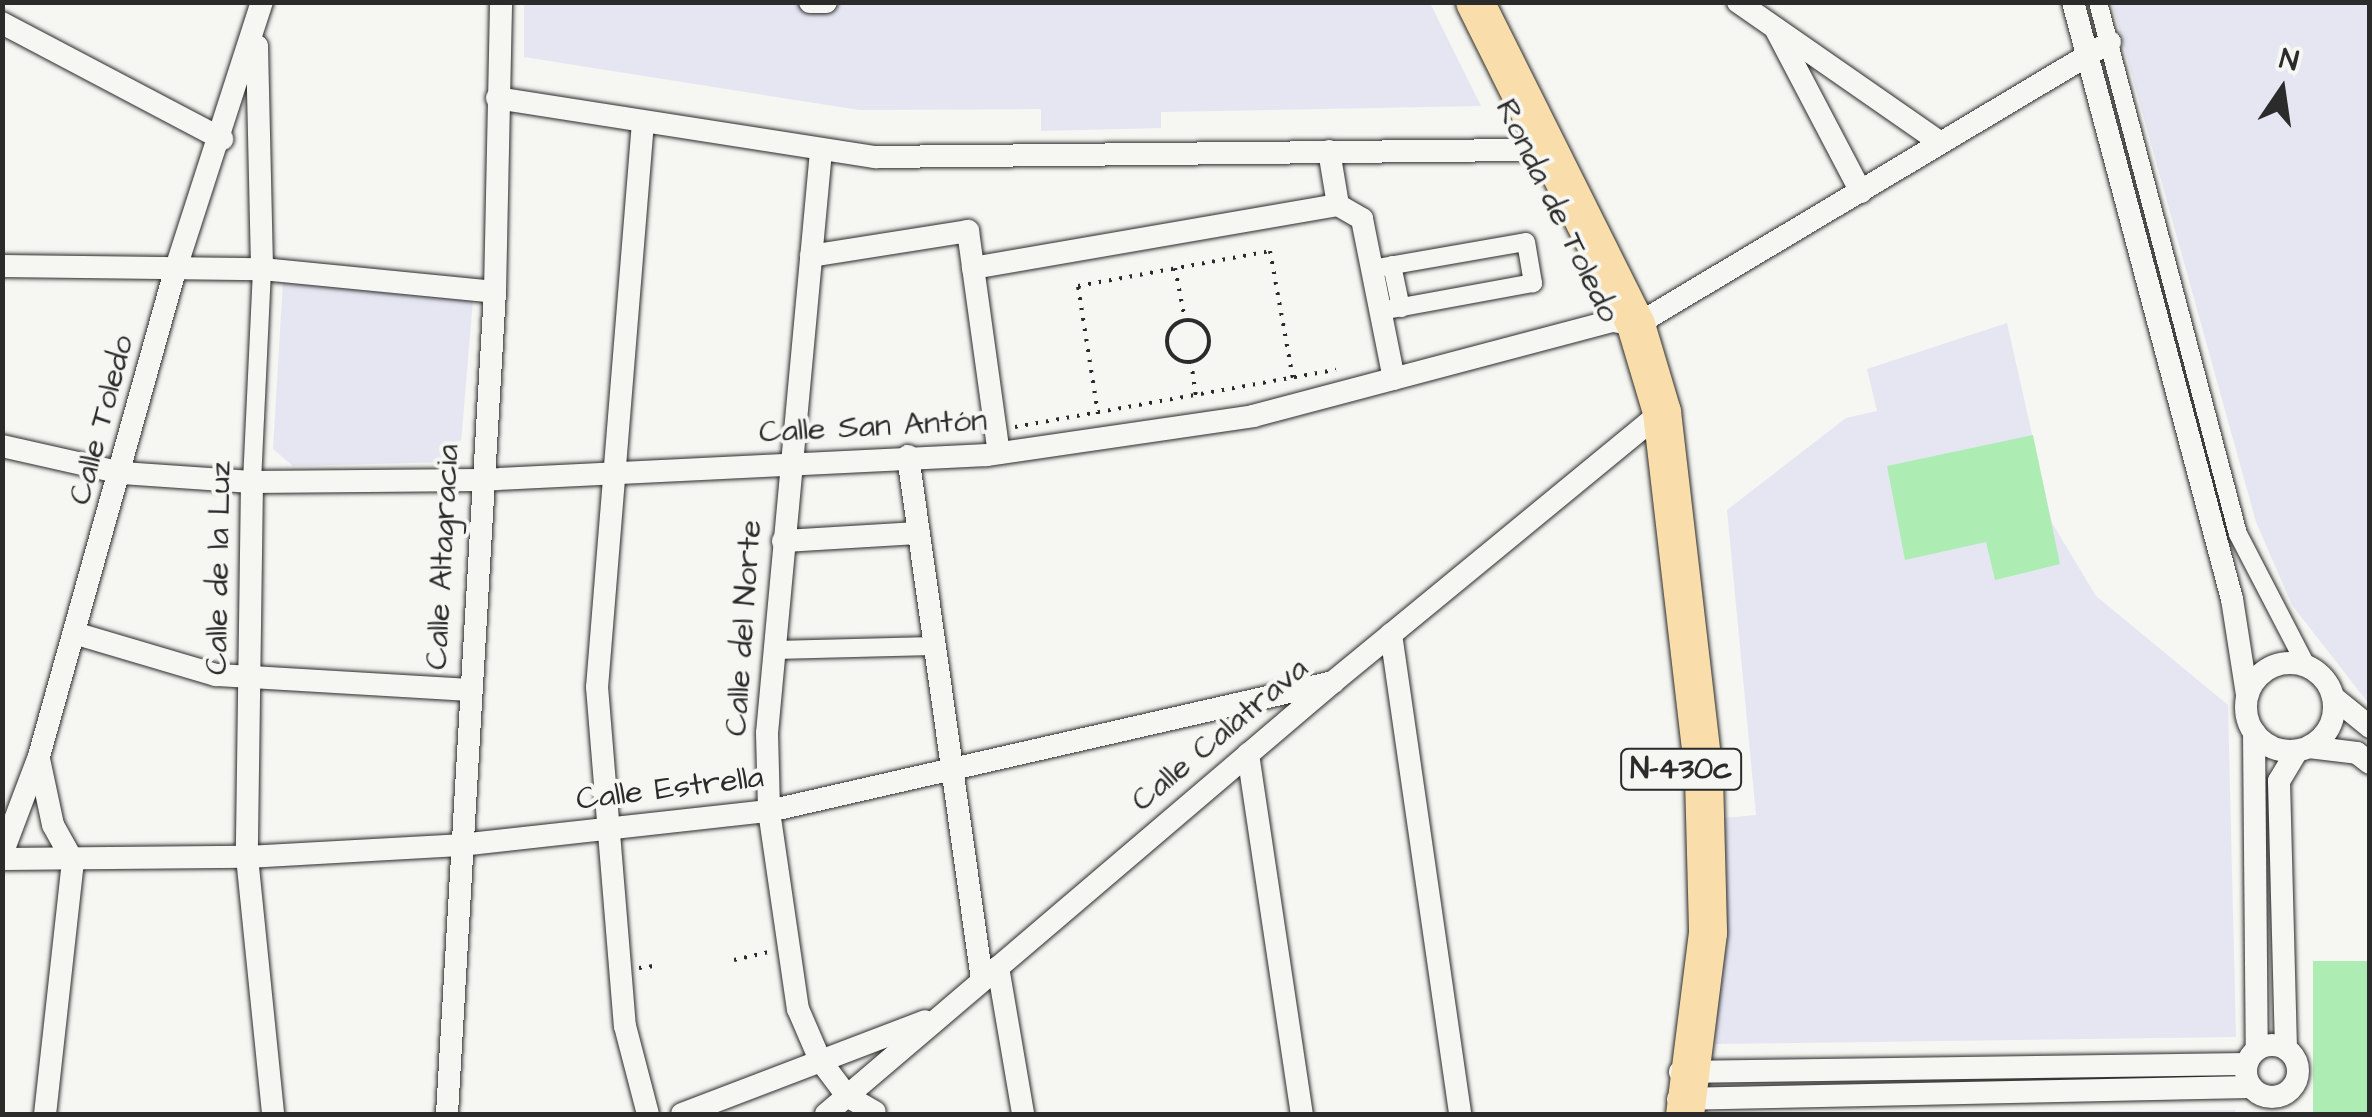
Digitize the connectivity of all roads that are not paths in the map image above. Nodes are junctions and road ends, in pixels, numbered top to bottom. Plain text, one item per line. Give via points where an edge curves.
1 (501, 2) edge
2 (810, 2) edge
3 (826, 2) edge
4 (1454, 2) edge
5 (1476, 2) edge
6 (1738, 2) edge
7 (2073, 2) edge
8 (2098, 2) edge
9 (259, 12) edge
10 (2, 23) edge
11 (1774, 27) junction
12 (2110, 42) junction
13 (2089, 52) junction
14 (497, 98) junction
15 (643, 122) junction
16 (222, 140) junction
17 (1938, 141) junction
18 (1527, 150) junction
19 (821, 151) junction
20 (1329, 151) junction
21 (1862, 192) junction
22 (1338, 205) junction
23 (811, 256) junction
24 (2, 266) edge
25 (1382, 267) junction
26 (973, 268) junction
27 (262, 269) junction
28 (176, 271) junction
29 (495, 292) junction
30 (1390, 309) junction
31 (1625, 323) junction
32 (1394, 379) junction
33 (1652, 419) junction
34 (998, 442) junction
35 (2, 446) edge
36 (908, 456) junction
37 (790, 463) junction
38 (618, 472) junction
39 (122, 473) junction
40 (479, 480) junction
41 (252, 482) junction
42 (919, 533) junction
43 (783, 541) junction
44 (74, 633) junction
45 (1391, 634) junction
46 (934, 646) junction
47 (774, 650) junction
48 (2307, 667) junction
49 (248, 677) junction
50 (1333, 682) junction
51 (468, 690) junction
52 (2248, 695) junction
53 (2333, 697) junction
54 (2370, 727) edge
55 (2254, 732) junction
56 (2303, 750) junction
57 (1248, 754) junction
58 (39, 756) junction
59 (2370, 762) edge
60 (951, 768) junction
61 (769, 811) junction
62 (606, 832) junction
63 (460, 845) junction
64 (2, 857) edge
65 (247, 857) junction
66 (74, 861) junction
67 (990, 973) junction
68 (942, 1014) junction
69 (2286, 1049) junction
70 (820, 1060) junction
71 (869, 1078) junction
72 (2267, 1092) edge
73 (1679, 1095) edge
74 (848, 1096) junction
75 (875, 1113) edge
76 (45, 1114) edge
77 (274, 1114) edge
78 (447, 1114) edge
79 (648, 1114) edge
80 (682, 1114) edge
81 (826, 1114) edge
82 (1022, 1114) edge
83 (1302, 1114) edge
84 (1460, 1114) edge

1 - 14 street, Calle Altagracia
2 - 3 street
4 - 18 highway, Ronda de Toledo / N-430c
5 - 31 highway, Ronda de Toledo / N-430c
6 - 11 street
7 - 13 street
8 - 12 street
9 - 16 street, Calle Toledo
9 - 27 street, Calle de la Luz
10 - 16 street
11 - 17 street
11 - 21 street
12 - 13 street, Calle San Antón
12 - 48 street via 2238,534
13 - 17 street, Calle San Antón
13 - 52 street via 2232,599
14 - 15 street
14 - 29 street, Calle Altagracia
15 - 19 street
15 - 38 street
16 - 28 street, Calle Toledo
17 - 21 street, Calle San Antón
18 - 20 street
18 - 31 highway, Ronda de Toledo / N-430c
19 - 20 street via 874,157
19 - 23 street, Calle del Norte
20 - 22 street
21 - 31 street, Calle San Antón
22 - 25 street via 1362,219
22 - 26 street
23 - 26 street via 968,231
23 - 37 street, Calle del Norte
24 - 28 street
25 - 30 street
25 - 30 street via 1526,242 1533,283
26 - 34 street
27 - 28 street
27 - 29 street
27 - 41 street, Calle de la Luz
28 - 39 street, Calle Toledo
29 - 40 street, Calle Altagracia
30 - 32 street
31 - 32 street, Calle San Antón
31 - 33 highway, Ronda de Toledo / N-430c
32 - 34 street, Calle San Antón via 1253,416
33 - 45 street, Calle Calatrava
33 - 73 highway, N-430c via 1704,777 1708,934
34 - 36 street, Calle San Antón
35 - 39 street, Calle San Antón
36 - 37 street, Calle San Antón
36 - 42 street
37 - 38 street, Calle San Antón
37 - 43 street, Calle del Norte
38 - 40 street, Calle San Antón
38 - 62 street via 597,687
39 - 41 street, Calle San Antón
39 - 44 street, Calle Toledo
40 - 41 street, Calle San Antón
40 - 51 street, Calle Altagracia
41 - 49 street, Calle de la Luz
42 - 43 street
42 - 46 street
43 - 47 street, Calle del Norte
44 - 49 street via 216,675
44 - 58 street, Calle Toledo
45 - 50 street, Calle Calatrava
45 - 84 street
46 - 47 street
46 - 60 street
47 - 61 street, Calle del Norte
48 - 52 street via 2271,668
48 - 53 street
49 - 51 street
49 - 65 street, Calle de la Luz
50 - 57 street, Calle Calatrava
50 - 60 street, Calle Estrella
51 - 63 street, Calle Altagracia
52 - 55 street
53 - 54 street
53 - 56 street via 2332,721
55 - 56 street via 2269,746
55 - 72 street
56 - 59 street via 2358,753
56 - 69 street via 2279,781
57 - 67 street, Calle Calatrava
57 - 83 street
58 - 64 street, Calle Toledo
58 - 66 street via 53,825
60 - 61 street, Calle Estrella
60 - 67 street
61 - 62 street, Calle Estrella
61 - 70 street, Calle del Norte via 798,1009
62 - 63 street, Calle Estrella
62 - 79 street via 624,1026
63 - 65 street, Calle Estrella
63 - 78 street, Calle Altagracia
64 - 66 street, Calle Estrella
65 - 66 street, Calle Estrella
65 - 77 street, Calle de la Luz
66 - 76 street
67 - 68 street, Calle Calatrava
67 - 82 street
68 - 70 street
68 - 71 street, Calle Calatrava
69 - 72 street
69 - 72 street via 2299,1070
70 - 74 street, Calle del Norte
70 - 80 street
71 - 74 street, Calle Calatrava
71 - 75 street
72 - 73 street
74 - 75 street
74 - 81 street, Calle Calatrava

